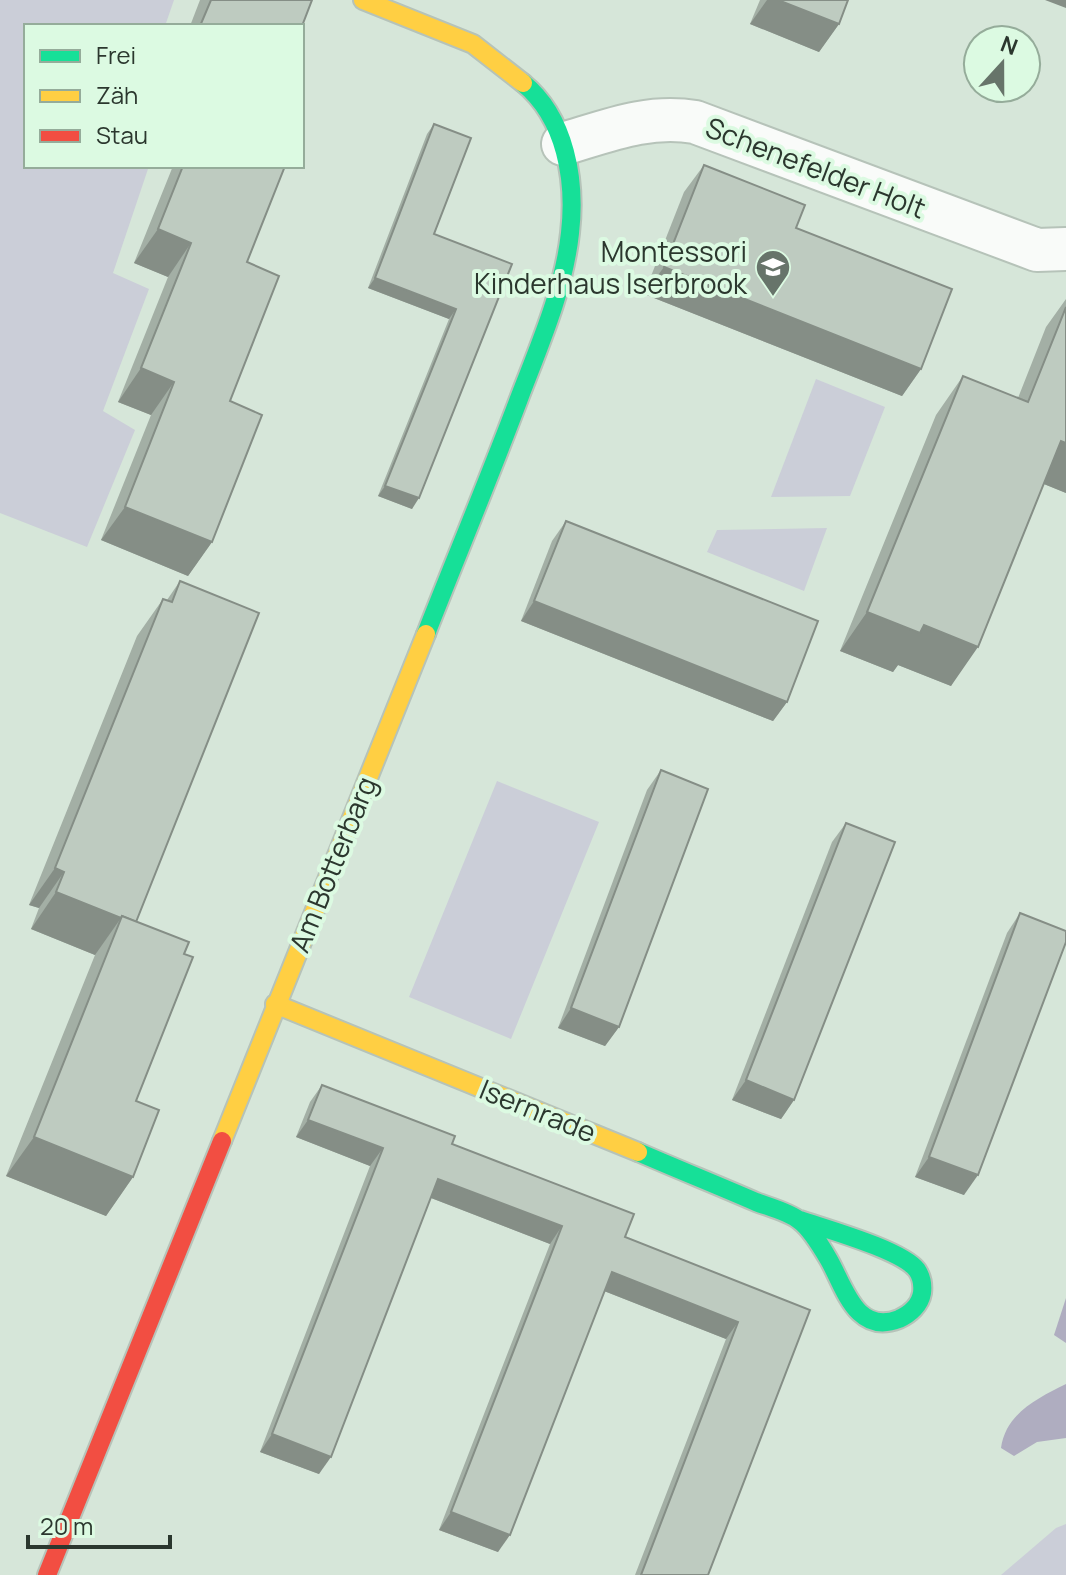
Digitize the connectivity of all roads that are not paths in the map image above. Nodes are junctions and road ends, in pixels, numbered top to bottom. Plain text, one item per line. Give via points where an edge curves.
1 (363, 0) edge
2 (563, 144) junction
3 (1066, 249) edge
4 (275, 1004) junction
5 (800, 1220) junction
6 (47, 1575) edge

1 - 2 street, Am Botterbarg via 468,42 498,60 538,97
2 - 3 street, Schenefelder Holt via 631,123 670,117 695,122 1037,250
2 - 4 street, Am Botterbarg via 573,218 564,273 503,441
4 - 5 street, Isernrade
4 - 6 street, Am Botterbarg
5 - 5 street, Isernrade via 823,1250 853,1307 868,1319 886,1324 918,1305 923,1287 918,1270 903,1259

